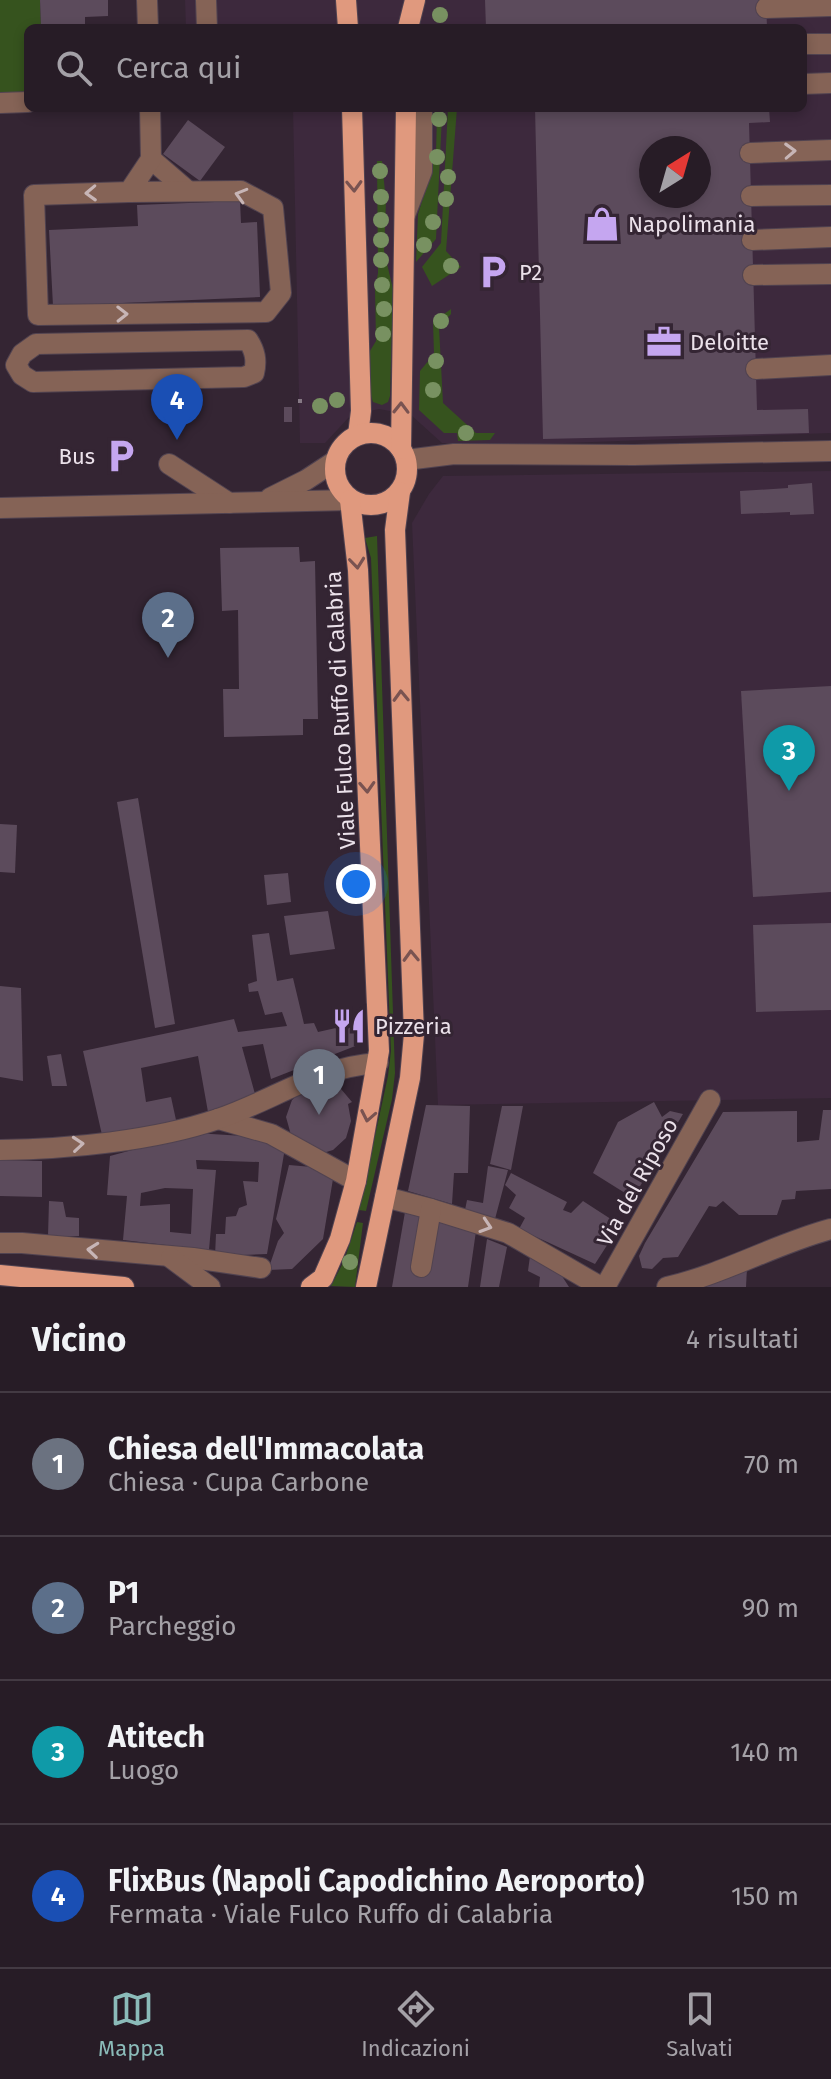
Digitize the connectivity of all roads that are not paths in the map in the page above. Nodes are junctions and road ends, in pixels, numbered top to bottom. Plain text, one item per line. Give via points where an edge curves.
1 (147, 0) edge
2 (206, 0) edge
3 (346, 0) edge
4 (415, 0) edge
5 (831, 6) edge
6 (766, 8) dead end
7 (148, 24) edge
8 (207, 24) edge
9 (348, 24) edge
10 (409, 24) edge
11 (807, 44) edge
12 (831, 44) edge
13 (831, 83) edge
14 (807, 84) edge
15 (24, 102) edge
16 (0, 103) edge
17 (150, 112) edge
18 (352, 112) edge
19 (406, 112) edge
20 (422, 112) edge
21 (831, 150) edge
22 (750, 153) dead end
23 (151, 159) junction
24 (188, 191) junction
25 (129, 192) junction
26 (831, 195) edge
27 (751, 196) dead end
28 (405, 215) junction
29 (831, 237) edge
30 (752, 240) dead end
31 (831, 274) edge
32 (753, 275) dead end
33 (831, 365) edge
34 (8, 368) edge
35 (756, 369) dead end
36 (358, 435) junction
37 (831, 451) edge
38 (404, 454) junction
39 (335, 461) junction
40 (169, 464) dead end
41 (400, 492) junction
42 (350, 500) junction
43 (263, 501) junction
44 (229, 503) junction
45 (0, 508) edge
46 (378, 1063) junction
47 (710, 1100) dead end
48 (218, 1119) junction
49 (0, 1150) edge
50 (356, 1181) junction
51 (385, 1197) junction
52 (431, 1209) junction
53 (831, 1229) edge
54 (0, 1243) edge
55 (171, 1258) junction
56 (421, 1267) dead end
57 (261, 1268) dead end
58 (0, 1275) edge
59 (124, 1287) edge
60 (210, 1287) edge
61 (311, 1287) edge
62 (366, 1287) edge
63 (603, 1287) edge
64 (667, 1287) edge

1 - 7 street
2 - 8 street
3 - 9 main road
4 - 10 main road
5 - 6 street
11 - 12 street
13 - 14 street
15 - 16 street
17 - 23 street
18 -> 36 main road
19 - 28 main road
20 - 28 street via 422,171
22 -> 21 street
23 - 24 street
23 - 25 street
24 - 25 street
25 -> 24 street via 34,195 38,315 266,312 281,293 273,208 241,191
26 - 27 street
38 -> 28 main road
29 - 30 street
31 - 32 street
33 - 35 street
34 - 34 street via 36,344 248,340 255,351 254,373 244,377 33,382
36 - 38 main road via 382,435
36 - 39 main road via 347,441
37 - 38 street
38 - 41 main road via 407,472
39 - 42 main road via 337,483
39 - 43 street
40 - 44 street
41 - 42 main road via 371,506
51 -> 41 main road via 414,1034 395,530
42 - 43 street
42 -> 46 main road, Viale Fulco Ruffo di Calabria via 358,570
43 - 44 street
44 - 45 street
46 - 48 street via 332,1070
46 -> 50 main road, Viale Fulco Ruffo di Calabria
47 - 63 street, Via del Riposo
49 -> 48 street via 141,1138
48 - 50 street via 271,1134
50 - 61 main road, Viale Fulco Ruffo di Calabria via 340,1239 323,1278
51 - 52 street
51 - 62 main road
52 - 56 street
52 -> 63 street via 508,1233
53 - 64 street
55 -> 54 street
55 - 57 street
55 - 60 street
58 - 59 main road

